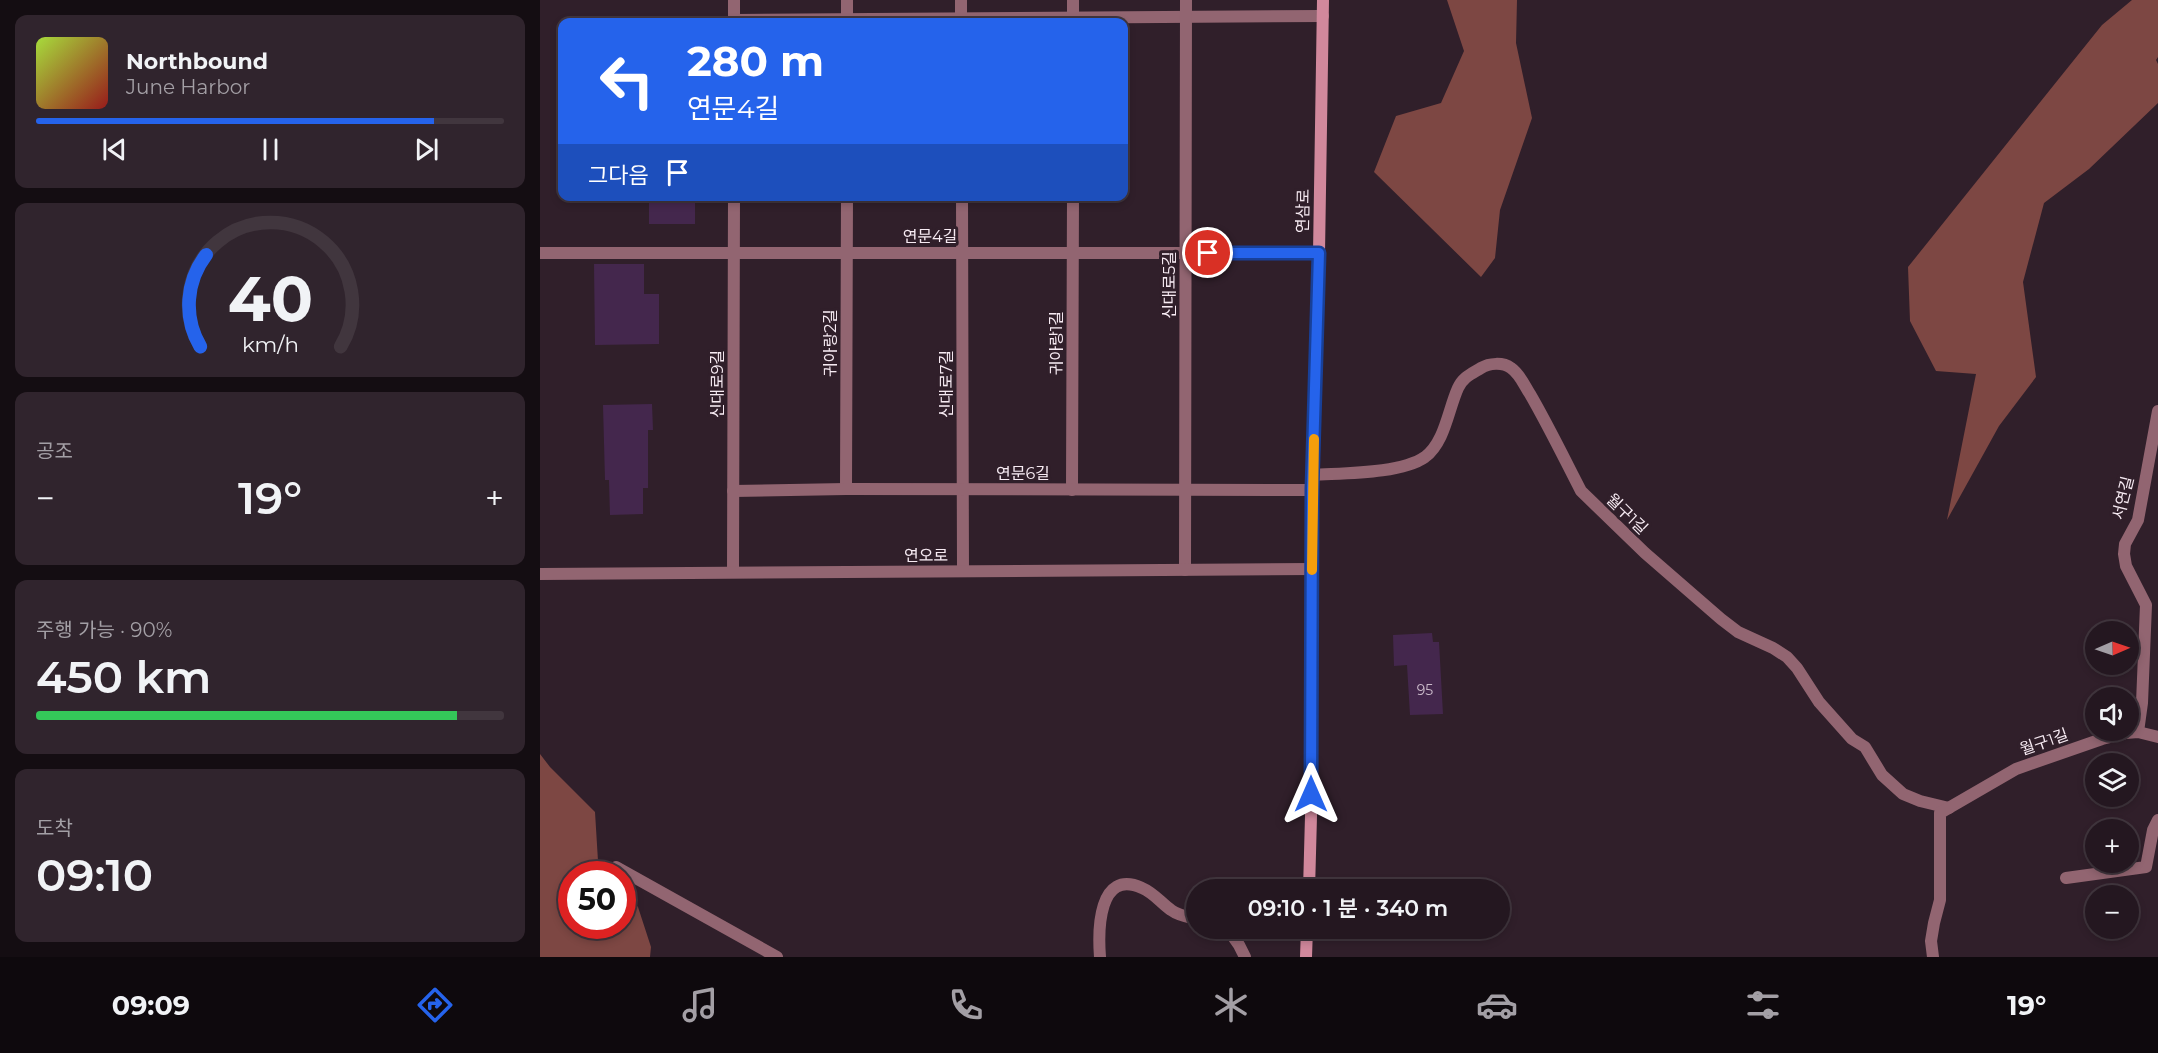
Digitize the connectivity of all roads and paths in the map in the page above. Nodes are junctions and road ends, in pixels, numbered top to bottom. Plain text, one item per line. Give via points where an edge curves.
1 (734, 0) edge
2 (847, 0) edge
3 (961, 0) edge
4 (1073, 0) edge
5 (1186, 0) edge
6 (1323, 0) edge
7 (1323, 16) junction
8 (1186, 17) junction
9 (734, 18) edge
10 (847, 18) edge
11 (961, 18) edge
12 (1073, 18) edge
13 (1128, 19) edge
14 (734, 201) edge
15 (847, 201) edge
16 (962, 201) edge
17 (1073, 201) edge
18 (540, 253) edge
19 (734, 253) junction
20 (847, 253) junction
21 (962, 253) junction
22 (1073, 253) junction
23 (1186, 253) junction
24 (1319, 253) junction
25 (2158, 411) edge
26 (1313, 475) junction
27 (846, 489) junction
28 (963, 489) junction
29 (1072, 489) junction
30 (1312, 489) junction
31 (1185, 490) junction
32 (733, 491) junction
33 (1312, 569) junction
34 (1185, 570) junction
35 (963, 571) junction
36 (733, 572) junction
37 (540, 574) edge
38 (2139, 725) edge
39 (2139, 732) edge
40 (2158, 737) edge
41 (2096, 741) edge
42 (1949, 808) junction
43 (2158, 820) edge
44 (636, 878) edge
45 (2066, 878) dead end
46 (1308, 879) edge
47 (1186, 916) edge
48 (1235, 939) edge
49 (1307, 939) edge
50 (777, 957) edge
51 (1100, 957) edge
52 (1245, 957) edge
53 (1306, 957) edge
54 (1934, 957) edge

1 - 9 street
2 - 10 street
3 - 11 street
4 - 12 street
5 - 8 street, 신대로5길
6 - 7 main road, 연삼로
7 - 8 street
7 - 24 main road, 연삼로
8 - 13 street
8 - 23 street, 신대로5길
14 - 19 street, 신대로9길
15 - 20 street, 귀아랑2길
16 - 21 street, 신대로7길
17 - 22 street, 귀아랑1길
18 - 19 street, 연문4길
19 - 20 street, 연문4길
19 - 32 street, 신대로9길
20 - 21 street, 연문4길
20 - 27 street, 귀아랑2길
21 - 22 street, 연문4길
21 - 28 street, 신대로7길
22 - 23 street, 연문4길
22 - 29 street, 귀아랑1길
23 - 24 street, 연문4길
23 - 31 street, 신대로5길
24 - 26 main road, 연삼로
25 - 38 street, 서연길 via 2138,520 2124,554 2146,605
26 - 30 main road, 연삼로
26 - 42 street, 월구1길 via 1382,470 1424,458 1434,449 1464,377 1485,366 1510,366 1591,502 1721,619 1787,657 1819,702 1852,739 1865,747 1882,775 1903,794
27 - 28 street, 연문6길
27 - 32 street, 연문6길
28 - 29 street, 연문6길
28 - 35 street, 신대로7길
29 - 31 street, 연문6길
30 - 31 street, 연문6길
30 - 33 main road, 연삼로
31 - 34 street, 신대로5길
32 - 36 street, 신대로9길
33 - 34 street, 연오로
33 - 46 main road, 연삼로
34 - 35 street, 연오로
35 - 36 street, 연오로
36 - 37 street, 연오로
39 - 40 street, 월구1길
41 - 42 street, 월구1길 via 2016,769
42 - 54 street via 1940,813 1940,900 1931,941
43 - 45 street via 2146,867
44 - 50 street
47 - 51 street via 1173,912 1140,887 1126,884 1116,888 1101,909
48 - 52 street
49 - 53 main road

